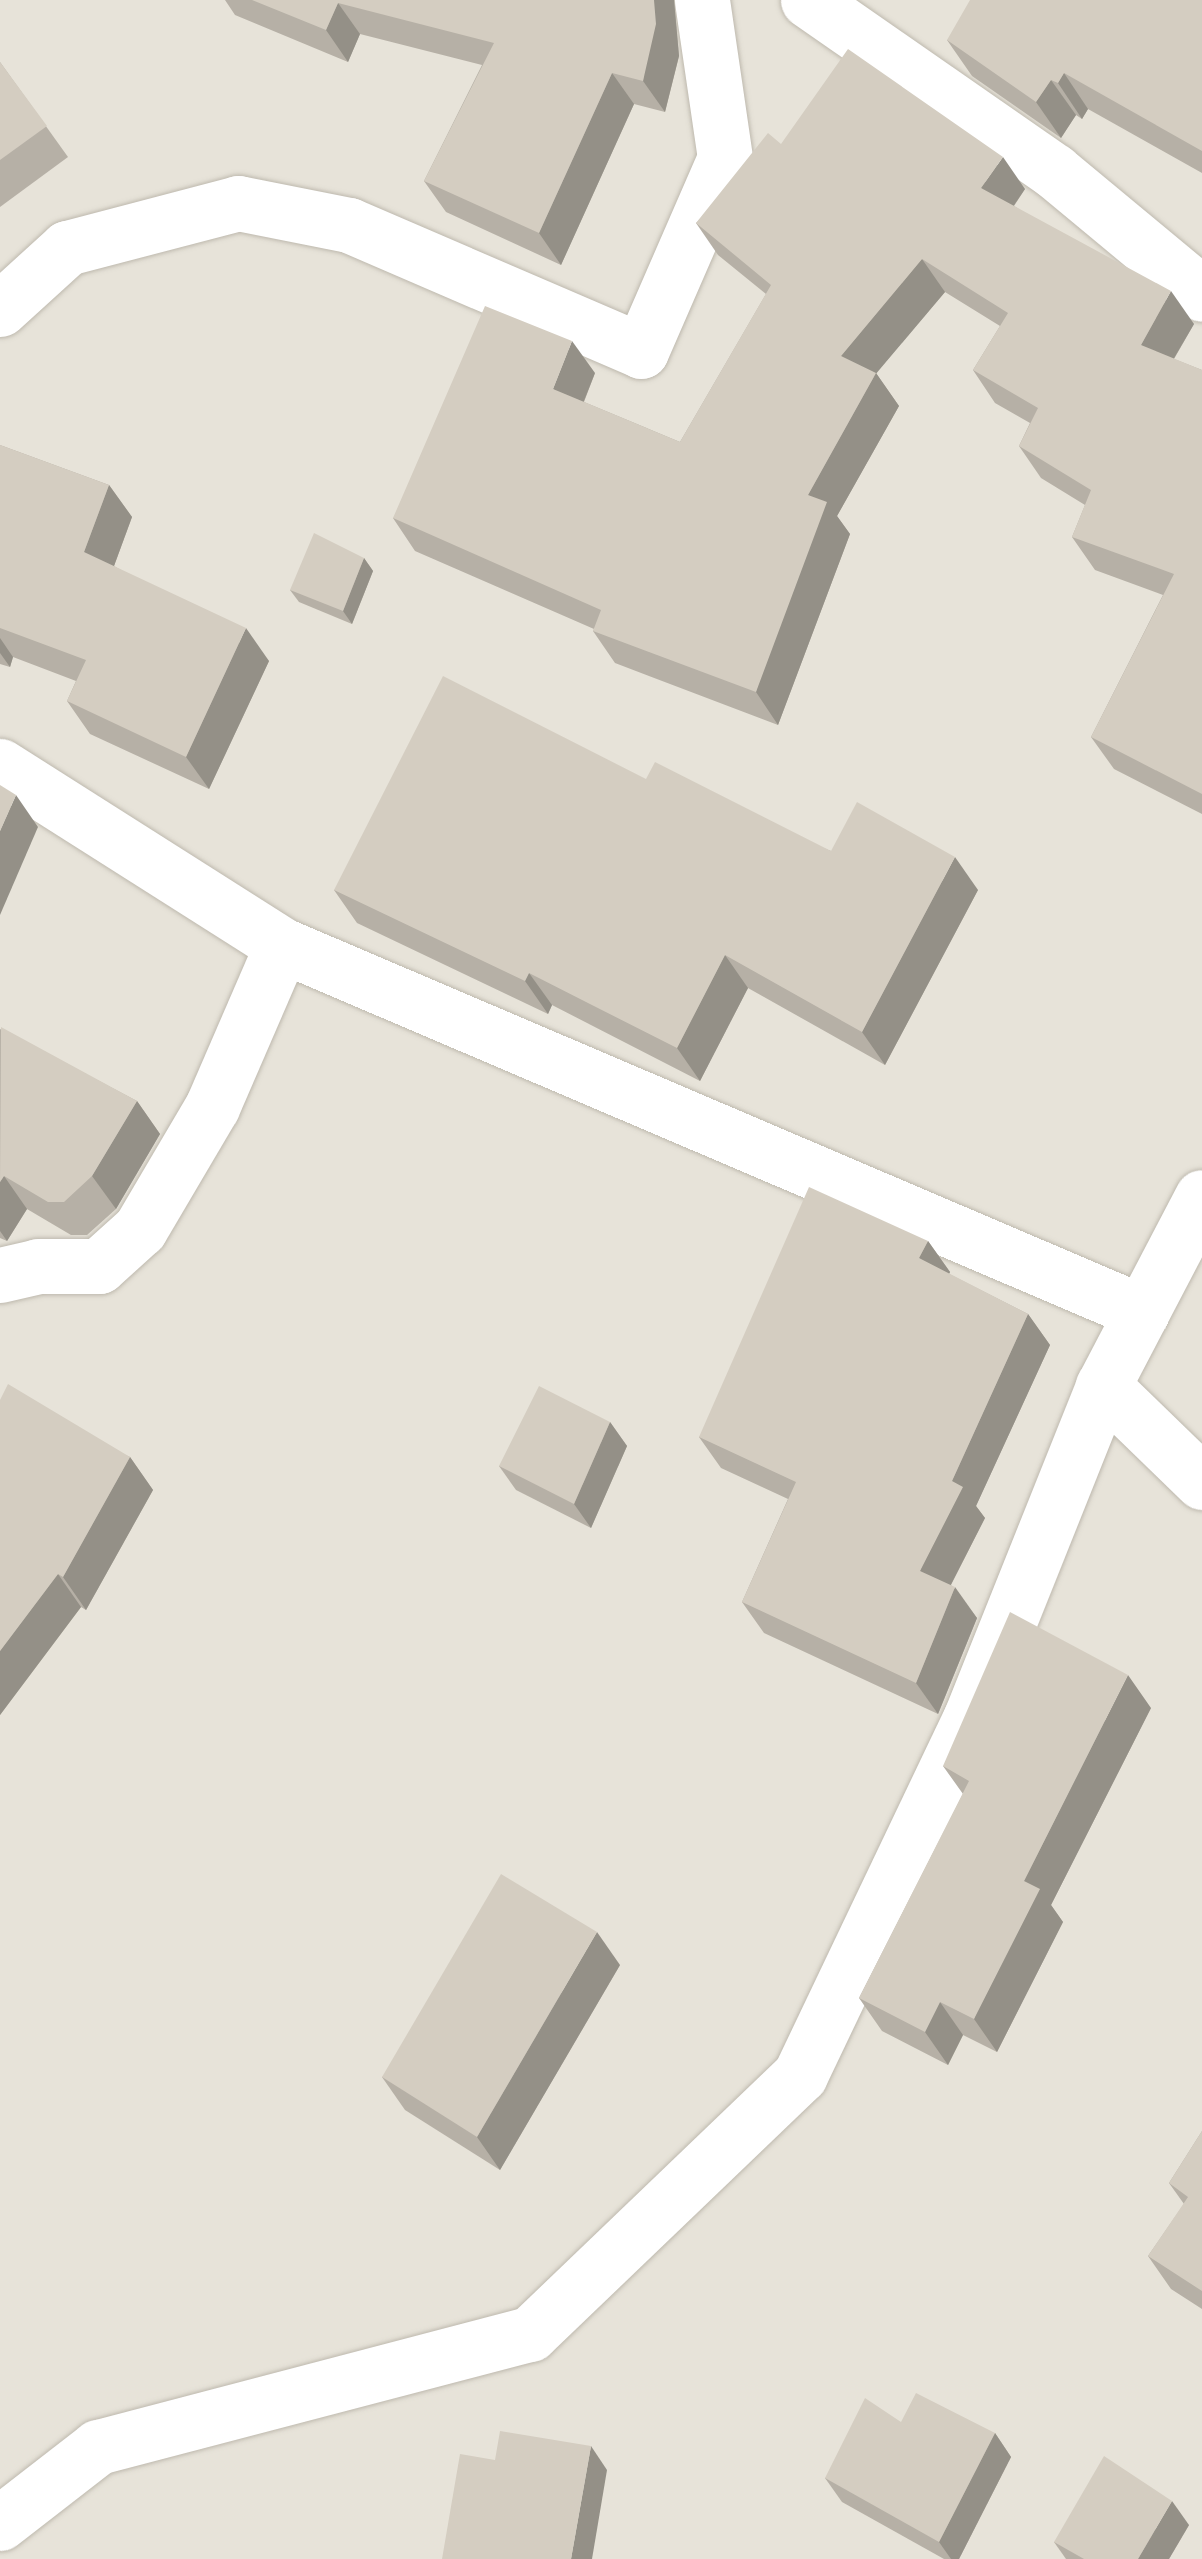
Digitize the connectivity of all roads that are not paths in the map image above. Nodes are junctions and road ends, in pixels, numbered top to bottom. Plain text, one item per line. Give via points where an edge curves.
1 (702, 0) edge
2 (808, 0) edge
3 (1202, 294) edge
4 (0, 309) edge
5 (0, 766) edge
6 (282, 945) junction
7 (1202, 1198) edge
8 (0, 1275) edge
9 (1142, 1312) junction
10 (1103, 1386) junction
11 (1202, 1482) edge
12 (0, 2522) edge

1 - 4 street via 725,158 641,351 349,225 238,203 67,248
2 - 3 street via 1054,172
5 - 6 street
6 - 8 street via 212,1107 140,1229 99,1266 38,1266
6 - 9 street
7 - 9 street
9 - 10 street
10 - 11 street
10 - 12 street via 970,1719 800,2075 738,2140 530,2334 98,2447

